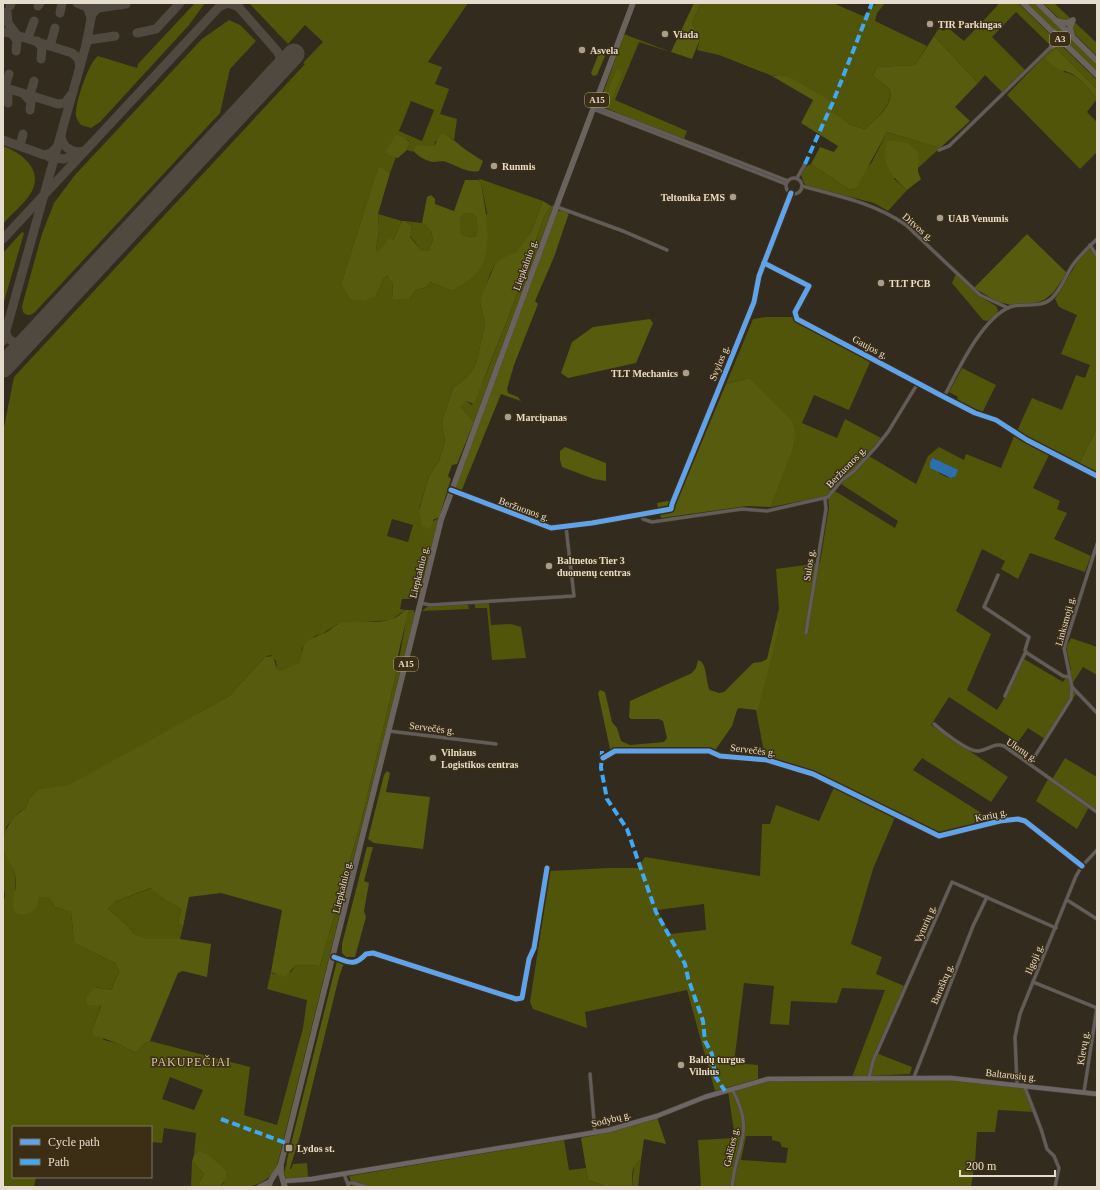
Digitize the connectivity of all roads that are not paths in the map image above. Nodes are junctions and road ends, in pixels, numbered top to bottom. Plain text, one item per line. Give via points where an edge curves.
1 (634, 3) edge
2 (1023, 3) edge
3 (1038, 3) edge
4 (1056, 21) junction
5 (1054, 32) junction
6 (1072, 37) junction
7 (1066, 44) junction
8 (1052, 46) junction
9 (1097, 61) edge
10 (1097, 75) edge
11 (594, 107) junction
12 (939, 150) dead end
13 (805, 164) dead end
14 (797, 178) junction
15 (787, 183) junction
16 (802, 186) junction
17 (791, 193) junction
18 (556, 207) junction
19 (1097, 239) edge
20 (1090, 245) junction
21 (667, 250) dead end
22 (1097, 256) edge
23 (764, 263) junction
24 (1008, 308) junction
25 (918, 383) junction
26 (944, 397) junction
27 (1097, 476) edge
28 (451, 490) junction
29 (825, 498) junction
30 (641, 515) junction
31 (566, 527) junction
32 (1097, 544) edge
33 (998, 575) dead end
34 (421, 604) junction
35 (806, 633) dead end
36 (1026, 651) junction
37 (1069, 677) junction
38 (1072, 688) junction
39 (1005, 696) dead end
40 (1082, 698) junction
41 (1071, 699) junction
42 (1097, 714) edge
43 (934, 724) dead end
44 (389, 730) junction
45 (496, 744) dead end
46 (603, 758) dead end
47 (1030, 764) junction
48 (1097, 812) edge
49 (894, 813) joint
50 (1097, 850) edge
51 (1082, 866) junction
52 (547, 868) dead end
53 (987, 897) junction
54 (1067, 900) junction
55 (1097, 919) edge
56 (1056, 928) junction
57 (334, 957) junction
58 (1033, 982) junction
59 (1097, 1008) edge
60 (590, 1074) dead end
61 (914, 1077) junction
62 (924, 1077) joint
63 (869, 1078) junction
64 (1017, 1084) junction
65 (1024, 1085) junction
66 (732, 1089) junction
67 (1084, 1092) junction
68 (1097, 1094) edge
69 (595, 1133) junction
70 (281, 1164) junction
71 (344, 1174) junction
72 (274, 1177) junction
73 (285, 1183) edge
74 (269, 1185) edge
75 (348, 1185) edge
76 (259, 1187) edge
77 (366, 1187) edge
78 (732, 1187) edge
79 (1055, 1187) edge

1 - 11 highway, Liepkalnio g. / A15 via 613,66
2 - 5 highway, A3
3 - 4 highway, A3
4 - 6 highway, A3
4 - 6 highway via 1066,23 1073,20 1070,28
5 - 7 highway, A3
5 - 8 highway
6 - 9 highway, A3
7 - 8 highway via 1058,43
7 - 10 highway, A3
8 - 12 street via 949,146
11 - 15 street
11 - 18 highway, Liepkalnio g. / A15
13 - 14 street
14 - 15 street via 791,178
14 - 16 street
15 - 17 street via 787,190
16 - 17 street via 799,193
16 - 24 street, Ditvos g. via 858,200 892,216 906,225 980,295
17 - 23 street, Svylos g.
18 - 21 street
18 - 28 highway, Liepkalnio g. / A15
19 - 20 street
20 - 22 street
20 - 24 street via 1050,300
23 - 25 street, Gaujos g. via 809,286 795,312 797,319
23 - 30 street, Svylos g. via 754,302 671,509
24 - 26 street via 975,340
25 - 26 street, Gaujos g.
25 - 29 street, Beržuonos g. via 876,447
26 - 27 street, Gaujos g. via 975,413 996,420
28 - 31 street, Beržuonos g. via 545,527
28 - 34 highway, Liepkalnio g. / A15
29 - 30 street, Beržuonos g. via 767,511 742,509 652,522 643,519
29 - 35 street, Sulos g. via 826,509
30 - 31 street, Beržuonos g.
31 - 34 street via 574,596
32 - 37 street, Linksmoji g. via 1064,648
33 - 36 street via 984,606 1029,637
34 - 44 highway, Liepkalnio g. / A15
36 - 37 street via 1063,676
36 - 39 street
37 - 38 street, Linksmoji g.
38 - 40 street
38 - 41 street, Linksmoji g.
40 - 41 street
40 - 42 street
41 - 47 street, Linksmoji g.
43 - 47 street, Ulonų g. via 973,750 981,751 999,744
44 - 45 street, Servečės g.
44 - 57 highway, Liepkalnio g. / A15
46 - 49 street, Servečės g. via 615,751 709,751 720,756 767,760 813,774
47 - 48 street, Ulonų g.
49 - 51 street, Karių g. via 939,836 1000,821 1022,820
50 - 51 street, Ilgoji g.
51 - 54 street, Ilgoji g.
52 - 57 street via 534,948 529,960 522,998 516,999 370,953 353,963
53 - 56 street, Vyturių g.
53 - 61 street, Baraškų g. via 973,926
53 - 63 street, Vyturių g. via 952,882 873,1061
54 - 55 street
54 - 56 street, Ilgoji g.
56 - 58 street, Ilgoji g.
57 - 70 highway, Liepkalnio g. / A15
58 - 59 street
58 - 64 street, Ilgoji g. via 1015,1030
59 - 67 street, Klevų g.
60 - 69 street
61 - 62 main road, Sodybų g.
61 - 63 main road, Sodybų g.
62 - 64 main road, Baltarusių g.
63 - 66 main road, Sodybų g. via 773,1079
64 - 65 main road, Baltarusių g.
65 - 67 main road, Baltarusių g.
65 - 79 street via 1047,1149 1054,1156 1059,1168
66 - 69 main road, Sodybų g. via 639,1122
66 - 78 street, Galšios g. via 741,1106 744,1126 742,1143 734,1166
67 - 68 main road, Baltarusių g.
69 - 71 main road, Sodybų g.
70 - 72 highway
70 - 73 highway
71 - 73 main road, Sodybų g.
71 - 75 street
72 - 73 highway
72 - 74 highway
74 - 76 main road
75 - 77 street via 354,1183

